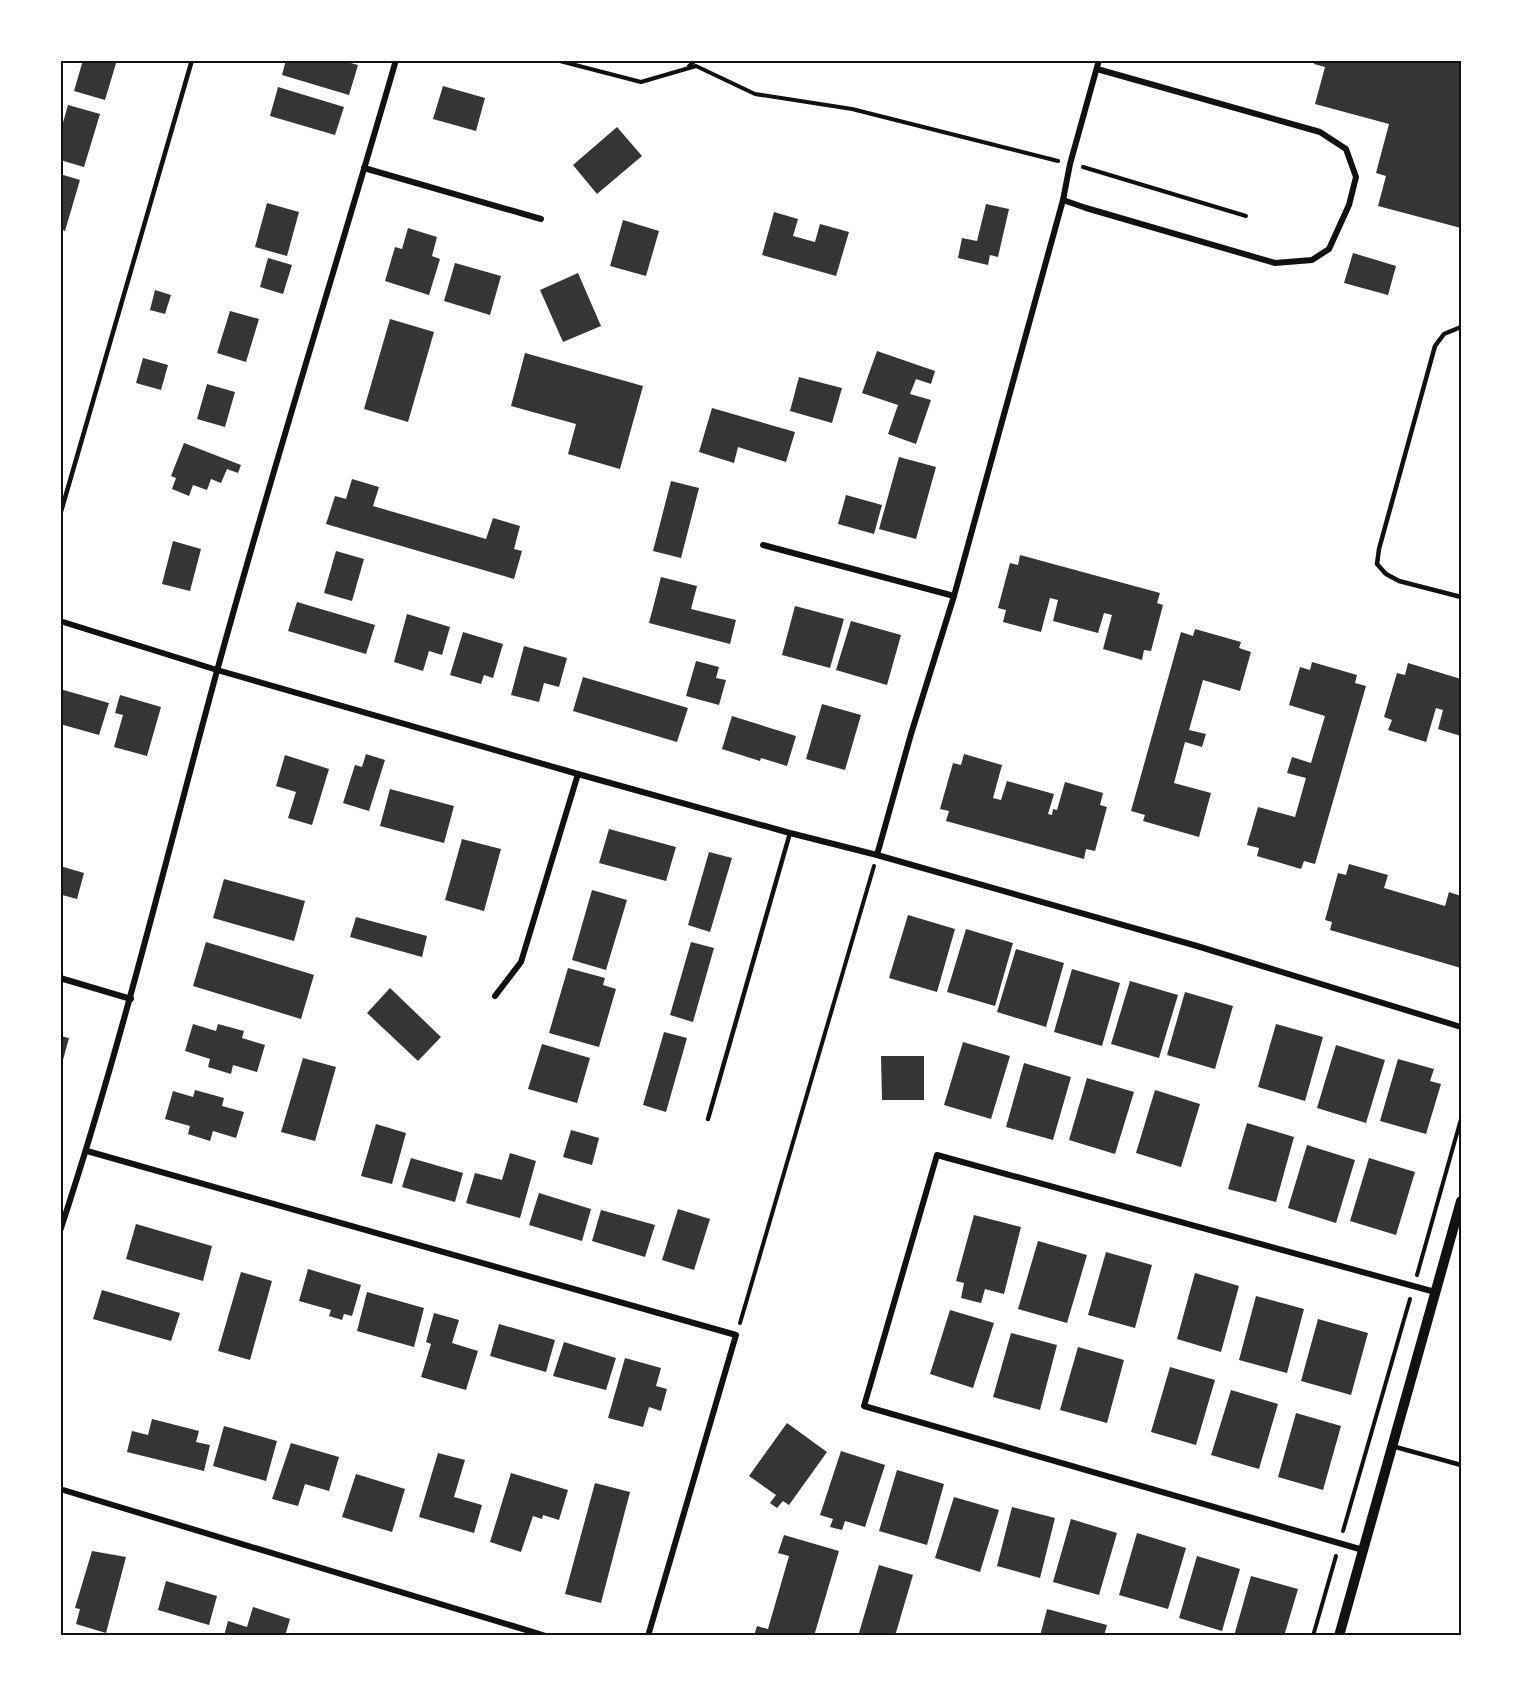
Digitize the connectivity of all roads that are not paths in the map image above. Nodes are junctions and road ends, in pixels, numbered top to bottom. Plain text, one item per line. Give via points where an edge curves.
1 (192, 60) edge
2 (396, 60) edge
3 (1099, 60) edge
4 (1097, 69) junction
5 (364, 168) junction
6 (1063, 200) junction
7 (541, 219) dead end
8 (1461, 327) edge
9 (60, 515) edge
10 (763, 545) dead end
11 (954, 596) junction
12 (1461, 597) edge
13 (60, 621) edge
14 (217, 670) junction
15 (578, 774) junction
16 (790, 833) junction
17 (877, 855) junction
18 (60, 978) edge
19 (495, 996) dead end
20 (131, 999) junction
21 (1461, 1027) edge
22 (708, 1119) dead end
23 (87, 1151) junction
24 (1461, 1201) edge
25 (60, 1231) edge
26 (1435, 1292) junction
27 (1392, 1446) junction
28 (1461, 1465) edge
29 (60, 1489) edge
30 (1363, 1550) junction
31 (546, 1636) edge
32 (648, 1636) edge
33 (1338, 1636) edge

1 - 9 lane
2 - 5 street
3 - 4 street
4 - 6 street
4 - 6 street via 1320,132 1346,149 1356,177 1349,205 1329,249 1312,260 1275,262
5 - 7 street
5 - 14 street
6 - 11 street
8 - 12 lane via 1444,334 1435,346 1377,564 1399,580
10 - 11 street
11 - 17 street
13 - 14 street
14 - 15 street
14 - 20 street
15 - 16 street
15 - 19 street via 521,962
16 - 17 street
16 - 22 lane
17 - 21 street via 1197,946
18 - 20 street
20 - 23 street
23 - 25 street
23 - 32 street via 736,1335
24 - 26 street
26 - 27 street
26 - 30 street via 936,1155 864,1406
27 - 28 lane
27 - 30 street
29 - 31 street
30 - 33 street

